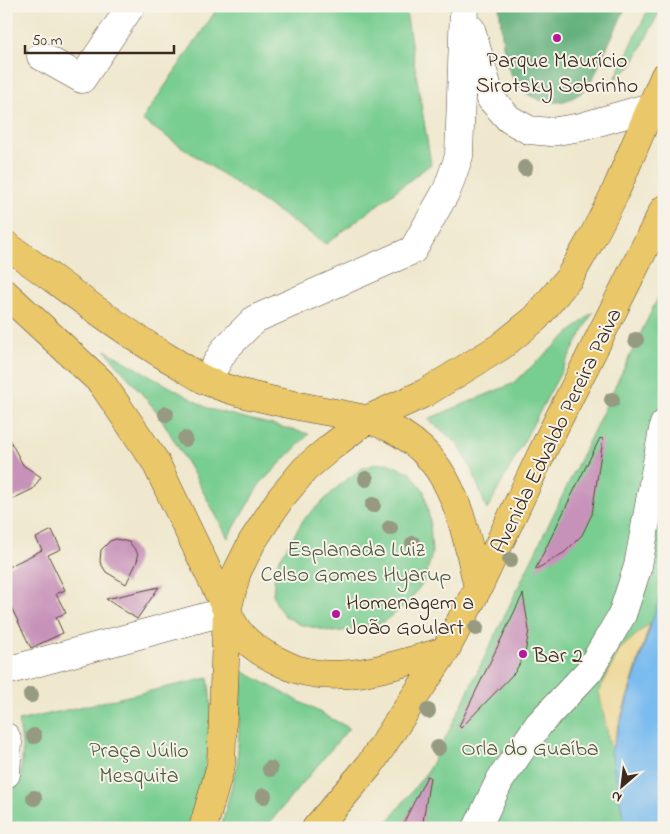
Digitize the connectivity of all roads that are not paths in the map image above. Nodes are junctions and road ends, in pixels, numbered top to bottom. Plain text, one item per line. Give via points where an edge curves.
1 (131, 6) edge
2 (464, 6) edge
3 (41, 56) dead end
4 (664, 77) edge
5 (650, 107) junction
6 (664, 209) edge
7 (6, 245) edge
8 (6, 294) edge
9 (206, 381) junction
10 (366, 420) junction
11 (664, 424) edge
12 (478, 588) junction
13 (226, 612) junction
14 (445, 651) junction
15 (6, 671) edge
16 (6, 737) edge
17 (6, 774) edge
18 (203, 828) edge
19 (316, 828) edge
20 (477, 828) edge

1 - 3 street via 82,79
2 - 5 street via 491,99 509,119 529,130 551,132 581,127
2 - 9 street via 459,156 447,190 413,250 254,319 225,349
4 - 5 main road
5 - 10 main road via 614,196 592,238 569,278 536,318 500,347 425,393
6 - 12 main road, Avenida Edvaldo Pereira Paiva via 548,438
7 - 9 main road via 141,341
8 - 13 main road via 101,382 155,461
9 - 10 main road via 234,392
10 - 12 main road via 410,440 434,462 452,491 465,525
10 - 13 main road via 305,469 280,500 252,542 237,572
11 - 20 street via 638,566 622,615 590,671 539,724 500,780
12 - 14 main road, Avenida Edvaldo Pereira Paiva
13 - 14 main road via 253,646 298,670 344,674 365,672
13 - 15 street
13 - 18 main road via 221,765
14 - 19 main road, Avenida Edvaldo Pereira Paiva via 369,766
16 - 17 street

